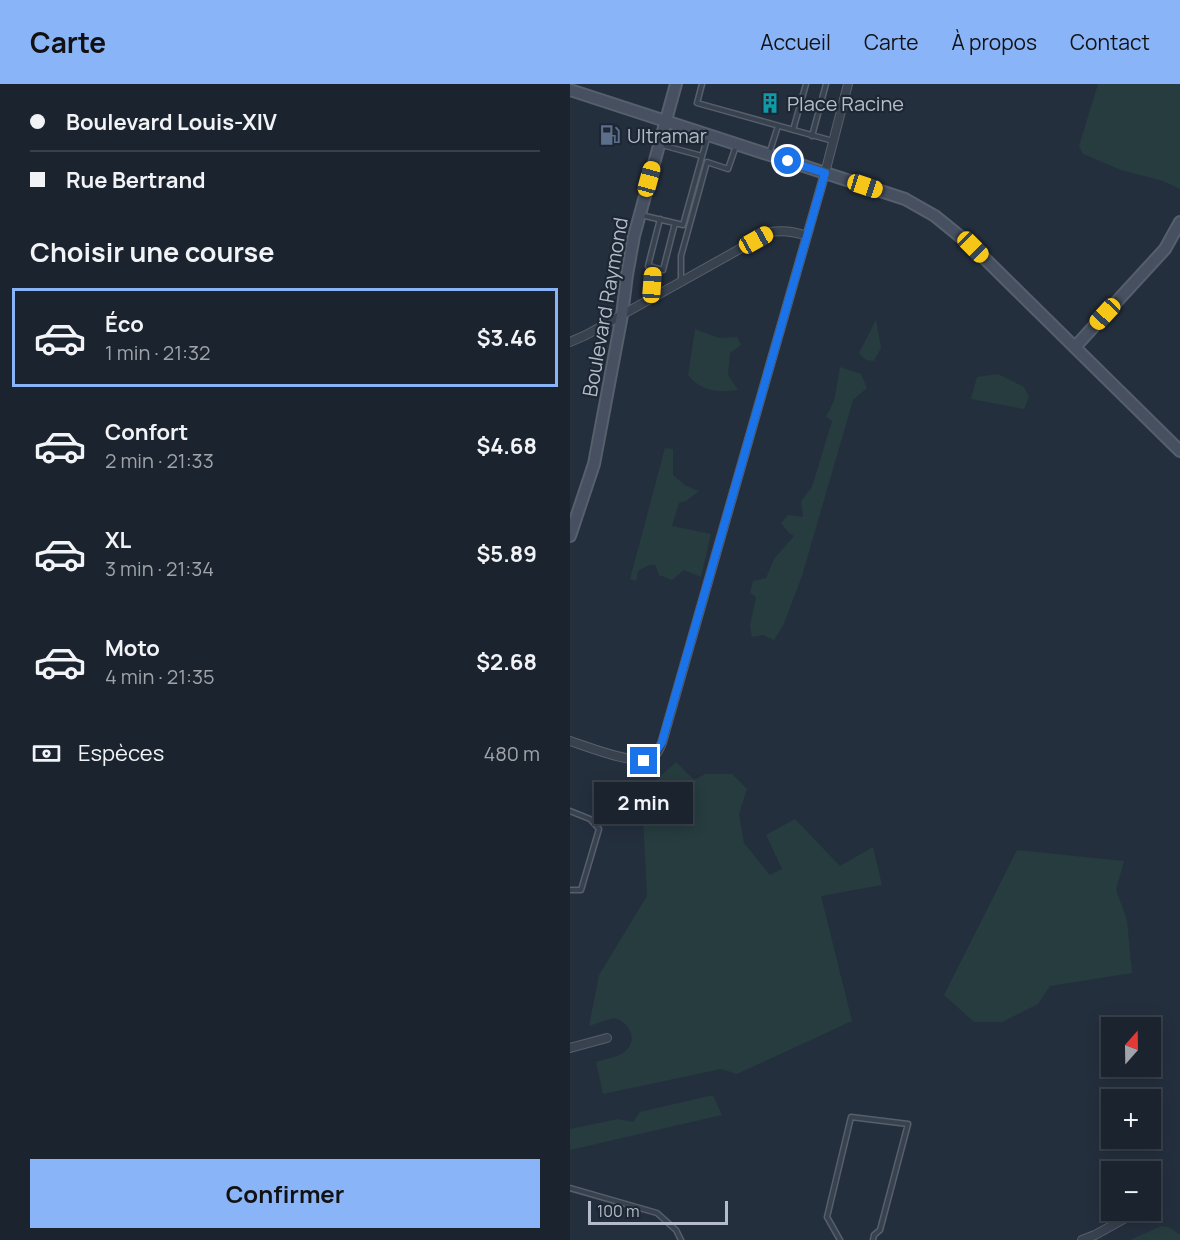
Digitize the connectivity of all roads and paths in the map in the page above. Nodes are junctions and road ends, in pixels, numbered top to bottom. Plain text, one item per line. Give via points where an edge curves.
1 (676, 84) edge
2 (702, 84) edge
3 (806, 84) edge
4 (826, 84) edge
5 (848, 84) edge
6 (570, 90) edge
7 (665, 120) junction
8 (778, 126) junction
9 (793, 130) junction
10 (708, 134) junction
11 (812, 136) junction
12 (833, 141) junction
13 (659, 144) junction
14 (737, 144) junction
15 (769, 154) junction
16 (702, 156) junction
17 (825, 173) junction
18 (640, 215) junction
19 (660, 219) junction
20 (1180, 222) edge
21 (675, 223) junction
22 (807, 236) junction
23 (653, 267) junction
24 (681, 281) junction
25 (656, 296) junction
26 (622, 315) junction
27 (570, 342) edge
28 (1075, 347) junction
29 (1180, 451) edge
30 (570, 536) edge
31 (570, 741) edge
32 (570, 812) edge
33 (570, 890) edge
34 (607, 1038) dead end
35 (570, 1048) edge
36 (570, 1188) edge
37 (1120, 1221) edge
38 (681, 1240) edge
39 (840, 1240) edge
40 (873, 1240) edge
41 (1082, 1240) edge

1 - 7 main road, Boulevard Raymond
2 - 8 lane via 697,103
3 - 9 lane
4 - 11 lane
5 - 12 street
6 - 7 main road
7 - 10 main road
7 - 13 main road, Boulevard Raymond
8 - 9 lane
8 - 15 lane
9 - 11 lane
10 - 14 main road
10 - 16 lane
11 - 12 lane
12 - 17 street
13 - 16 lane
13 - 18 main road, Boulevard Raymond
14 - 15 main road
14 - 24 lane via 728,169 707,162 681,256
15 - 17 main road
16 - 21 lane via 683,225
17 - 22 street
17 - 28 main road via 905,199 935,216 973,247
18 - 19 lane
18 - 26 main road, Boulevard Raymond
19 - 21 lane
19 - 23 lane via 648,266
20 - 28 main road via 1165,249
21 - 23 lane via 663,270
22 - 24 street via 781,230 770,232
22 - 31 street via 662,742 652,758 644,761
23 - 25 lane
24 - 25 street
25 - 26 street
26 - 27 street
26 - 30 main road, Boulevard Raymond via 594,464
28 - 29 main road
32 - 33 lane via 590,819 599,829 581,890
34 - 35 street
36 - 38 lane via 657,1213
37 - 41 street
39 - 40 lane via 827,1216 851,1117 908,1124 880,1230

